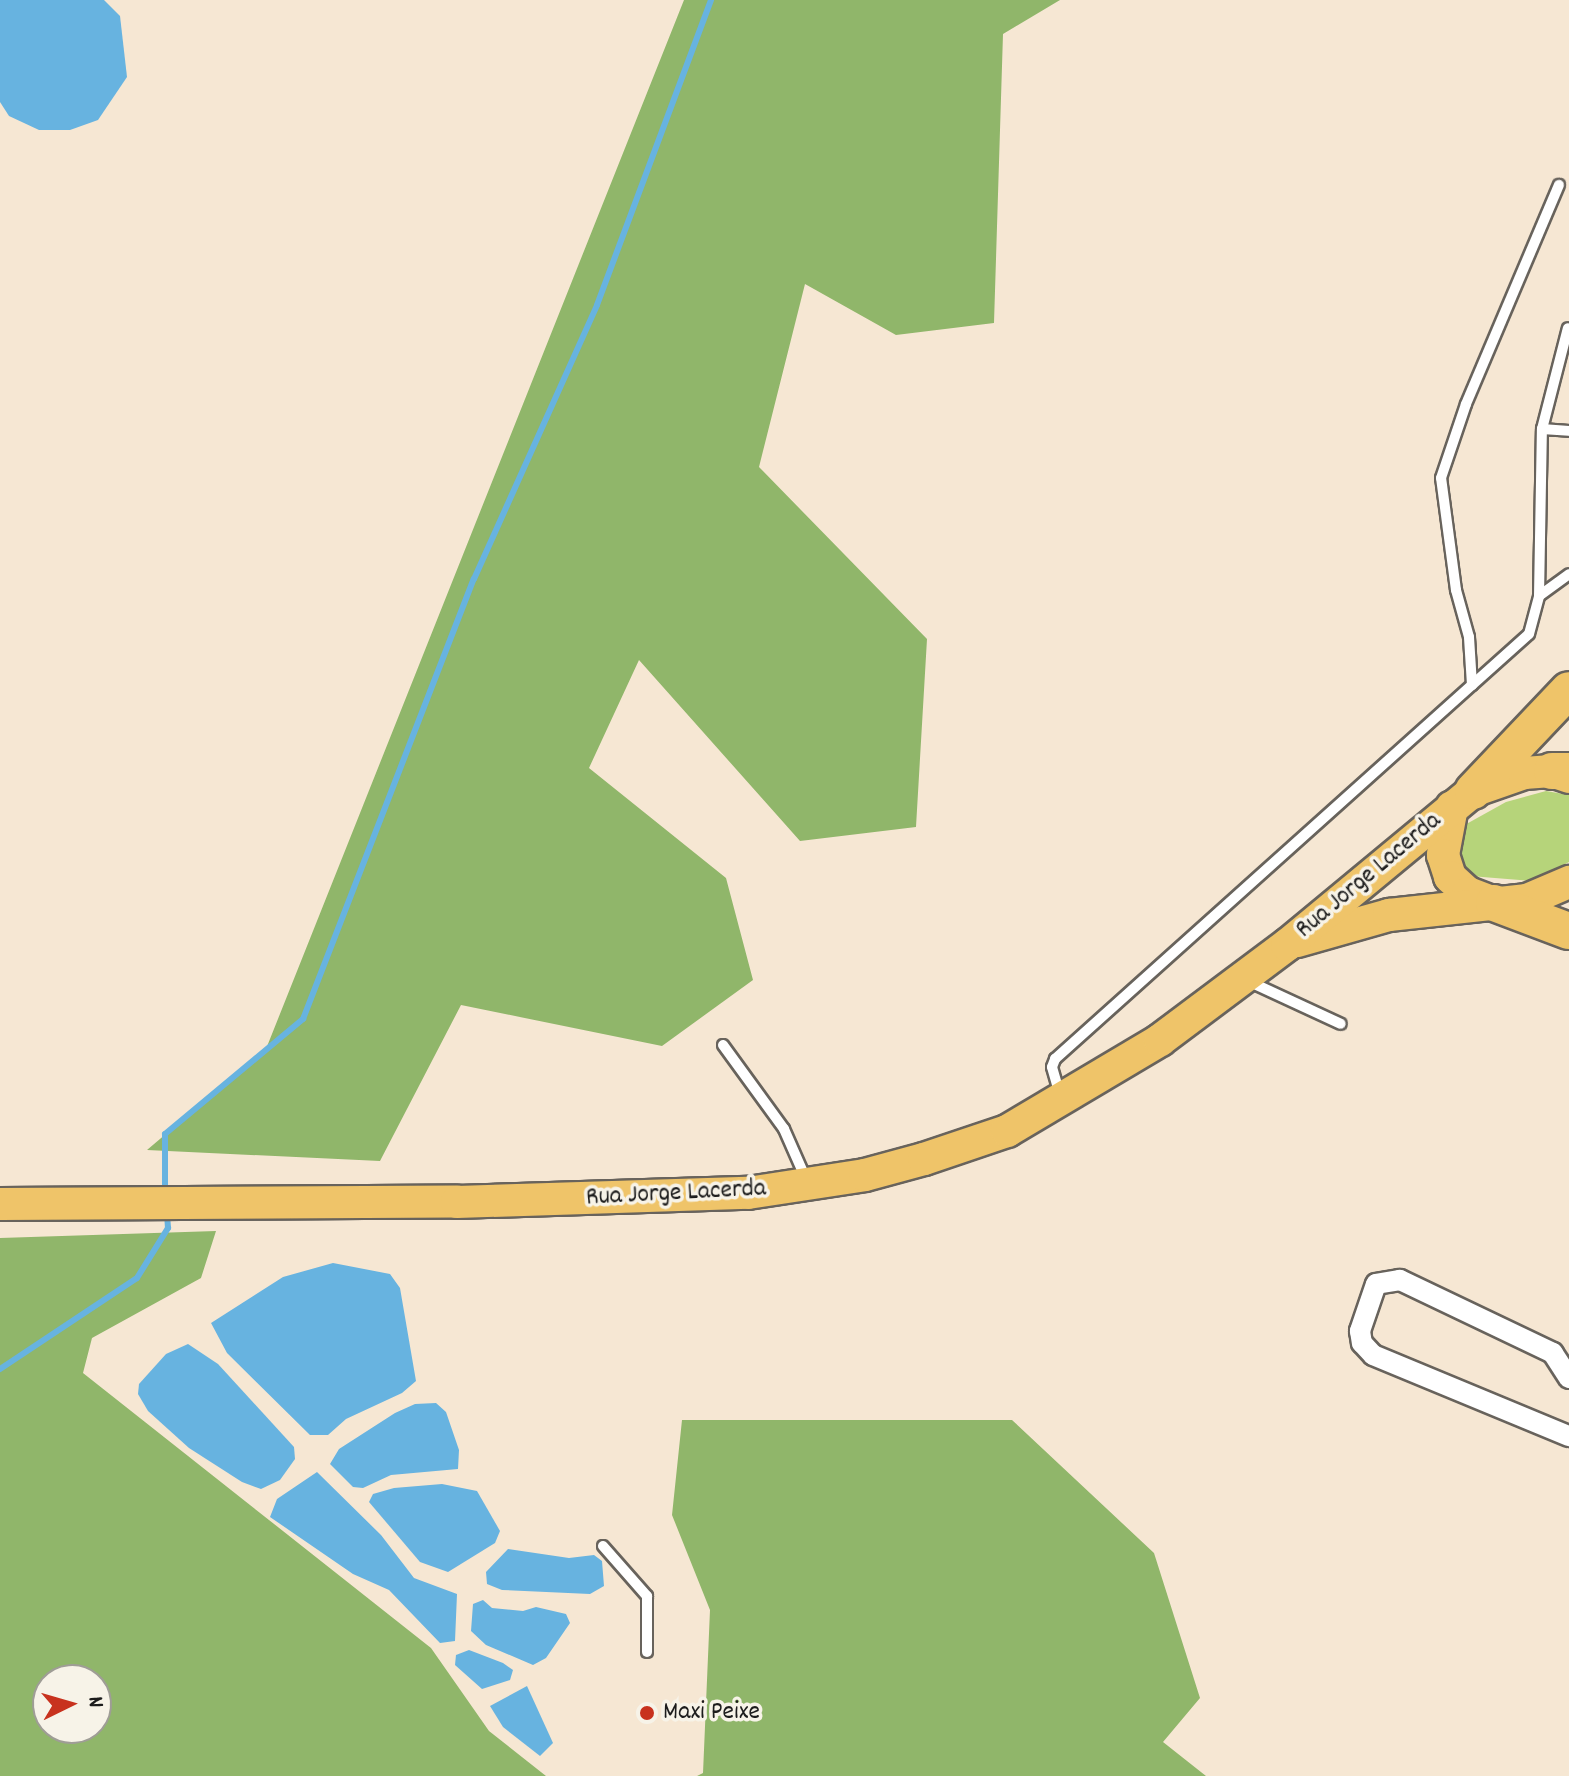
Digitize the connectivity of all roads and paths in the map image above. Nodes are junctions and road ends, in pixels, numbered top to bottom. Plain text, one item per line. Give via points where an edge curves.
1 (1559, 185) dead end
2 (1568, 328) edge
3 (1542, 429) junction
4 (1569, 431) edge
5 (1569, 574) edge
6 (1539, 596) junction
7 (1472, 685) junction
8 (1569, 690) edge
9 (1563, 773) edge
10 (1462, 799) junction
11 (1569, 882) edge
12 (1494, 903) junction
13 (1569, 931) edge
14 (1287, 945) junction
15 (1243, 979) junction
16 (1341, 1024) dead end
17 (723, 1045) dead end
18 (1061, 1100) junction
19 (809, 1185) junction
20 (0, 1204) edge
21 (1569, 1378) edge
22 (1569, 1436) edge
23 (603, 1546) dead end
24 (647, 1652) dead end

1 - 7 lane via 1466,404 1441,478
2 - 3 lane
3 - 4 lane
3 - 6 lane
5 - 6 lane
6 - 7 lane via 1529,634
7 - 18 lane via 1055,1059 1052,1067
8 - 10 highway
9 - 10 main road, Rua Jorge Lacerda via 1511,776
10 - 12 main road via 1443,844 1450,877 1468,893
10 - 14 main road, Rua Jorge Lacerda
11 - 12 main road, Rua Jorge Lacerda via 1527,900
12 - 13 highway
12 - 14 main road, Rua Jorge Lacerda via 1389,915
14 - 15 main road, Rua Jorge Lacerda
15 - 16 lane
15 - 18 main road, Rua Jorge Lacerda via 1160,1040
17 - 19 lane via 784,1129
18 - 19 main road, Rua Jorge Lacerda via 993,1136 865,1175
19 - 20 main road, Rua Jorge Lacerda via 748,1193 457,1202
21 - 22 street via 1553,1353 1400,1280 1376,1284 1360,1331 1373,1355
23 - 24 lane via 647,1596

